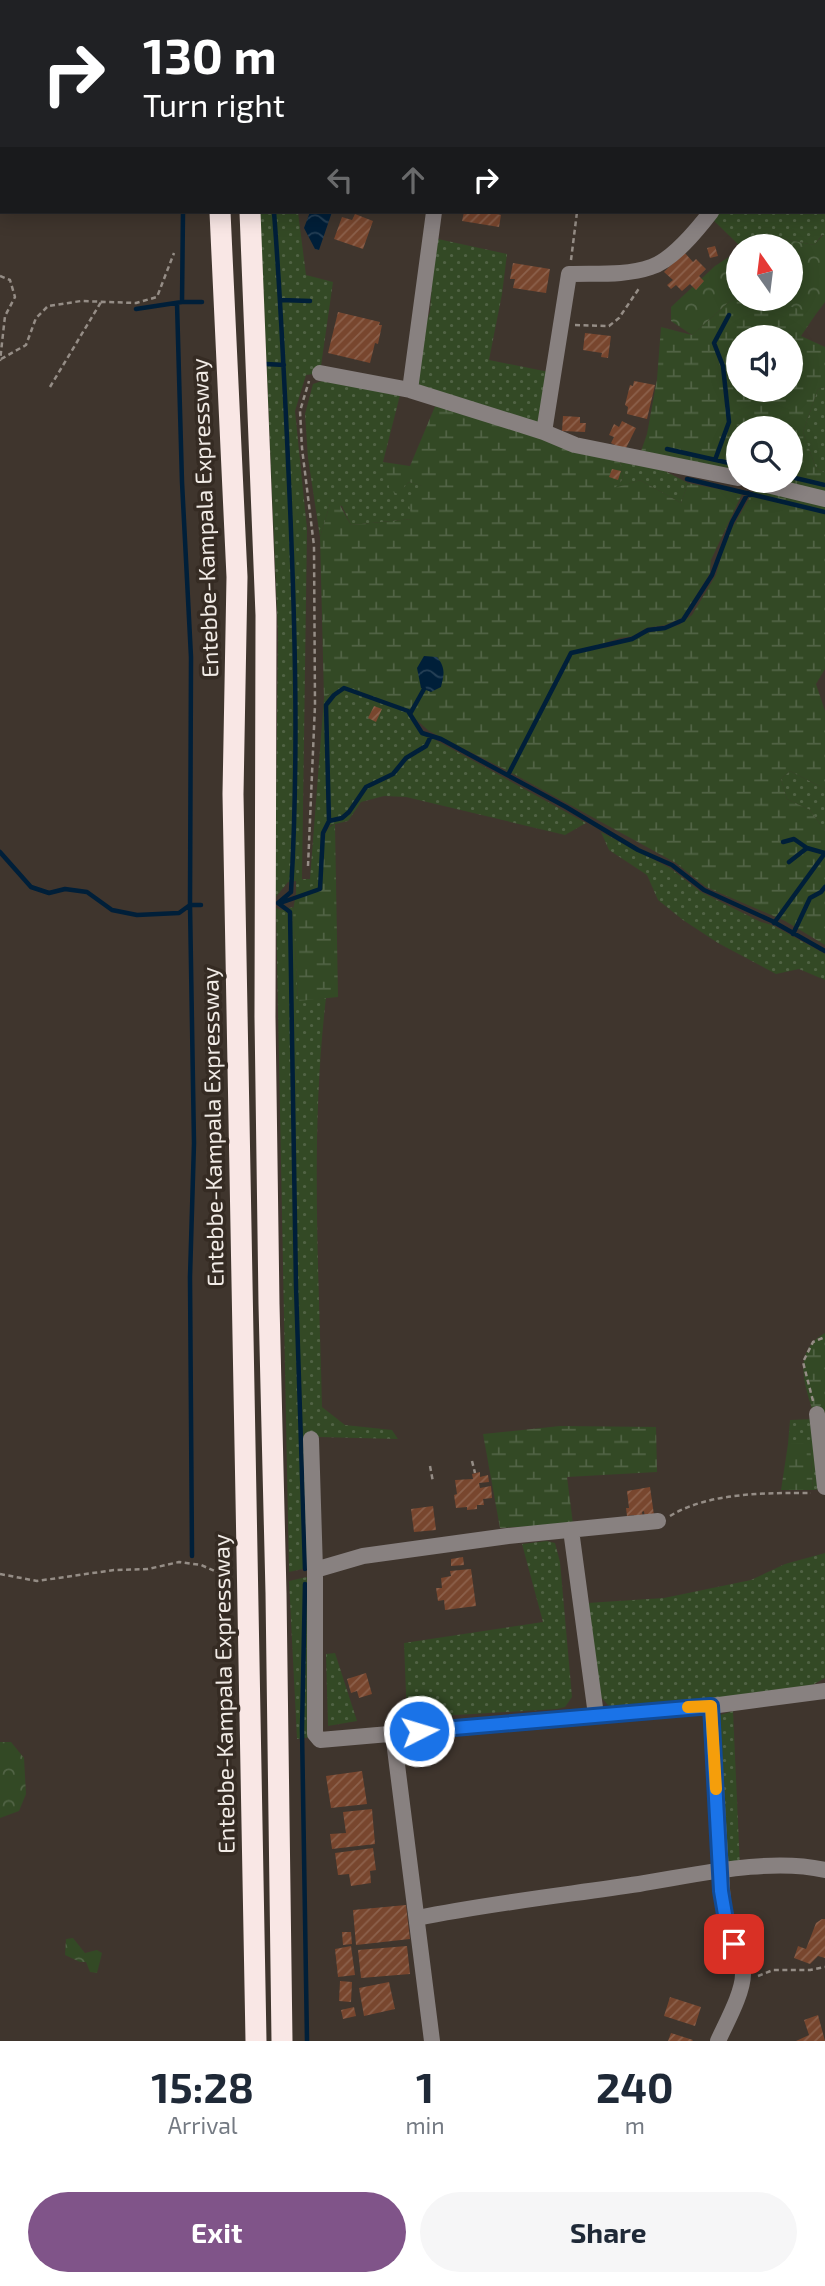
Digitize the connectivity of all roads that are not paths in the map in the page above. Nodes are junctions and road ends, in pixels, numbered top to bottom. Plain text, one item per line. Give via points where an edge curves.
1 (220, 214) edge
2 (250, 214) edge
3 (434, 214) edge
4 (709, 214) edge
5 (320, 373) road end
6 (410, 390) junction
7 (544, 432) junction
8 (726, 476) edge
9 (800, 493) edge
10 (825, 499) edge
11 (817, 1414) road end
12 (311, 1439) dead end
13 (820, 1490) edge
14 (658, 1521) road end
15 (570, 1530) junction
16 (315, 1570) junction
17 (825, 1691) edge
18 (711, 1706) junction
19 (596, 1715) junction
20 (393, 1733) junction
21 (825, 1870) edge
22 (720, 1872) junction
23 (417, 1918) junction
24 (256, 2041) edge
25 (282, 2041) edge
26 (432, 2041) edge
27 (718, 2041) edge

1 - 24 highway, Entebbe-Kampala Expressway via 237,577 234,905
2 - 25 highway via 266,615 265,1017
3 - 6 street
4 - 7 street via 695,233 653,267 569,274
5 - 6 street
6 - 7 street
7 - 8 street via 575,445
9 - 10 street
11 - 13 street
12 - 16 street
14 - 15 street
15 - 16 street via 363,1556
15 - 19 street
16 - 20 street via 316,1736 320,1740
17 - 18 street
18 - 19 street
18 - 22 street
19 - 20 street
20 - 23 street
21 - 22 street via 793,1865
22 - 23 street via 491,1903
22 - 27 street via 727,1926 741,1962 742,1983
23 - 26 street

